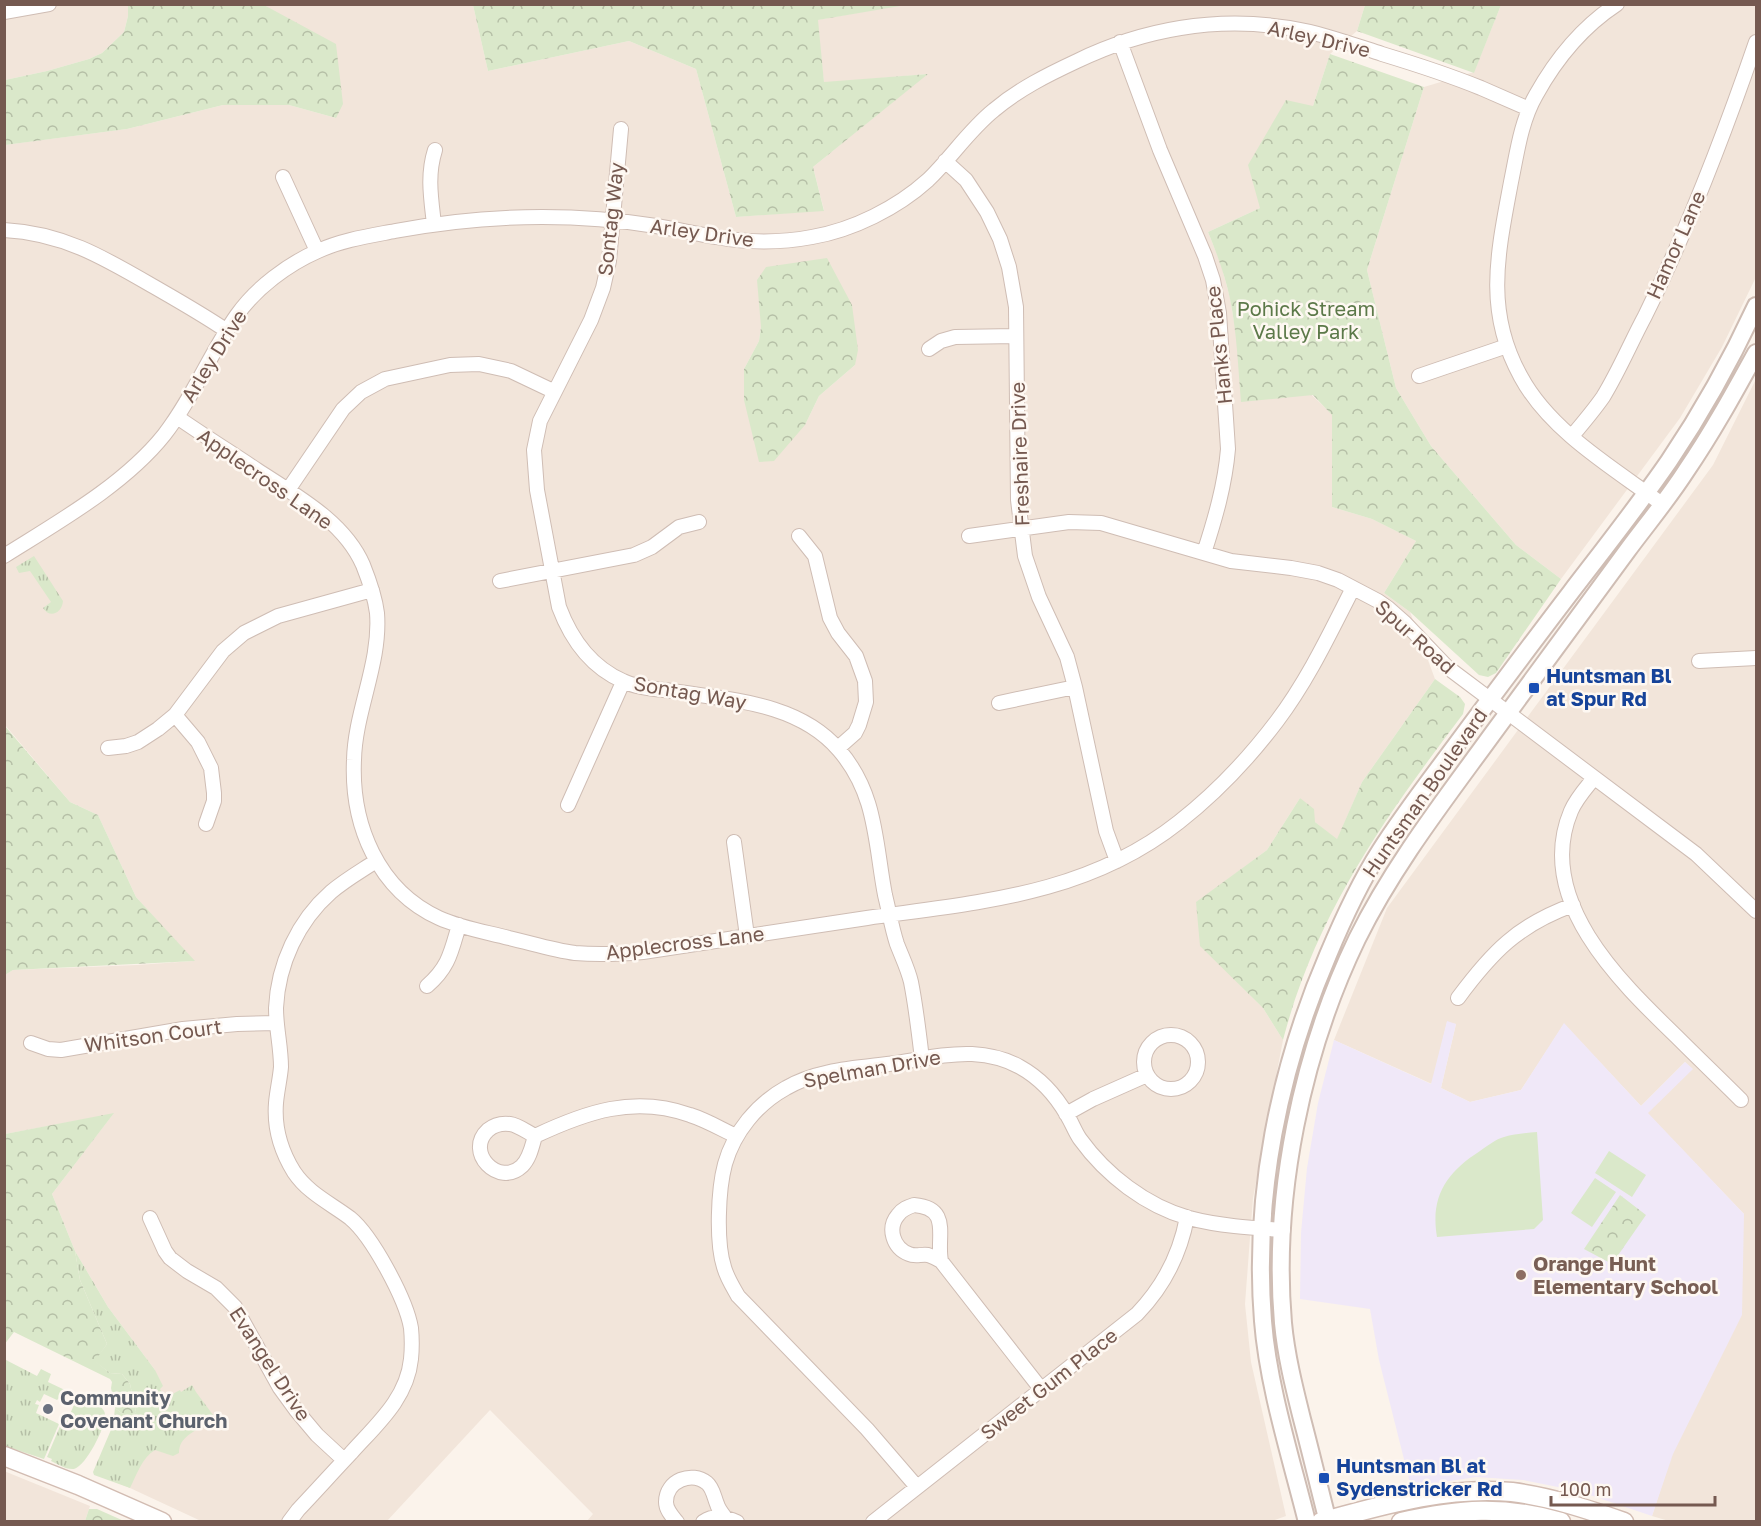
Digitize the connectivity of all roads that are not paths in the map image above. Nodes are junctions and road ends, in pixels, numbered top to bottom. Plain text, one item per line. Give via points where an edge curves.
1 (49, 4) edge
2 (1617, 4) edge
3 (4, 12) edge
4 (1120, 42) junction
5 (1756, 42) edge
6 (1529, 109) junction
7 (621, 129) dead end
8 (435, 150) dead end
9 (945, 161) junction
10 (283, 177) dead end
11 (612, 220) junction
12 (434, 224) junction
13 (4, 230) edge
14 (317, 251) junction
15 (1756, 306) edge
16 (227, 331) junction
17 (1016, 336) junction
18 (1507, 346) junction
19 (929, 349) dead end
20 (1756, 352) edge
21 (1419, 376) dead end
22 (553, 391) junction
23 (177, 417) junction
24 (1572, 436) junction
25 (288, 490) junction
26 (1646, 493) junction
27 (1662, 504) junction
28 (699, 522) dead end
29 (1021, 528) junction
30 (799, 536) dead end
31 (969, 536) dead end
32 (1204, 554) junction
33 (4, 556) edge
34 (552, 571) junction
35 (500, 581) dead end
36 (1353, 588) junction
37 (372, 590) junction
38 (1756, 658) edge
39 (1699, 661) dead end
40 (623, 682) junction
41 (1076, 687) junction
42 (1490, 699) junction
43 (999, 702) dead end
44 (1508, 713) junction
45 (175, 715) junction
46 (108, 748) dead end
47 (838, 748) junction
48 (1594, 777) junction
49 (568, 805) dead end
50 (206, 824) dead end
51 (734, 842) dead end
52 (376, 861) junction
53 (1117, 861) junction
54 (1573, 905) junction
55 (1756, 911) edge
56 (890, 915) junction
57 (459, 926) junction
58 (747, 936) junction
59 (427, 986) dead end
60 (1458, 998) dead end
61 (276, 1023) junction
62 (31, 1043) dead end
63 (922, 1059) junction
64 (1147, 1074) dead end
65 (1741, 1100) dead end
66 (1066, 1114) junction
67 (535, 1136) dead end
68 (736, 1136) junction
69 (1187, 1217) junction
70 (150, 1218) dead end
71 (1262, 1228) junction
72 (1283, 1230) junction
73 (941, 1261) junction
74 (1041, 1389) junction
75 (4, 1456) edge
76 (344, 1460) junction
77 (917, 1487) junction
78 (724, 1516) junction
79 (162, 1521) edge
80 (289, 1521) edge
81 (677, 1521) edge
82 (703, 1521) edge
83 (737, 1521) edge
84 (873, 1521) edge
85 (1307, 1521) edge
86 (1325, 1521) edge
87 (1401, 1521) edge
88 (1561, 1521) edge
89 (1624, 1521) edge

1 - 3 street
2 - 6 street via 1568,47
4 - 6 street, Arley Drive via 1200,25 1289,28 1433,70
4 - 9 street, Arley Drive via 1018,91 993,110
4 - 32 street, Hanks Place via 1205,256 1216,296 1227,471
5 - 24 street, Hamor Lane via 1730,119 1656,292 1611,383
6 - 18 street via 1515,160 1497,266 1499,313
7 - 11 street, Sontag Way
8 - 12 street via 429,180
9 - 11 street, Arley Drive via 927,181 885,210 848,227 810,237 738,240
9 - 17 street, Freshaire Drive via 973,188 1000,239 1015,298
10 - 14 street
11 - 12 street, Arley Drive via 527,217
11 - 22 street, Sontag Way via 603,288 591,320
12 - 14 street, Arley Drive via 359,238
13 - 16 street via 56,238 98,254
14 - 16 street, Arley Drive via 268,283 243,307
15 - 26 street, Huntsman Boulevard via 1703,407
16 - 23 street, Arley Drive
17 - 19 street via 955,337
17 - 29 street, Freshaire Drive
18 - 21 street
18 - 24 street via 1529,392 1553,421
20 - 27 street, Huntsman Boulevard via 1720,418
22 - 25 street via 511,371 479,364 450,365 385,379 361,392 343,409
22 - 34 street, Sontag Way via 536,434 534,458
23 - 25 street, Applecross Lane
23 - 33 street, Arley Drive via 163,437 106,490
24 - 26 street
25 - 37 street, Applecross Lane via 345,537 362,563
26 - 27 street
26 - 42 street, Huntsman Boulevard
27 - 44 street, Huntsman Boulevard
28 - 34 street via 679,527 634,555
29 - 31 street, Spur Road
29 - 32 street, Spur Road via 1068,522 1101,523
29 - 41 street, Freshaire Drive via 1031,575 1064,649
30 - 47 street via 815,556 830,618 856,656 865,681 866,702 859,725
32 - 36 street, Spur Road via 1318,573
34 - 35 street
34 - 40 street, Sontag Way via 559,608 573,639 592,660
36 - 42 street, Spur Road via 1388,608 1447,666
36 - 53 street, Applecross Lane via 1293,697 1246,758 1178,824
37 - 45 street via 278,616 244,633 223,651
37 - 52 street, Applecross Lane via 377,613 376,638 354,760 360,820
38 - 39 street
40 - 47 street, Sontag Way via 775,709 810,726
40 - 49 street
41 - 43 street
41 - 53 street, Freshaire Drive via 1106,831
42 - 44 street, Spur Road
42 - 71 street, Huntsman Boulevard via 1379,852 1335,936 1311,995 1285,1078 1270,1154
44 - 48 street, Spur Road
44 - 72 street, Huntsman Boulevard via 1408,852 1346,964 1320,1031 1300,1106
45 - 46 street via 138,742
45 - 50 street via 198,742 211,768 214,801
47 - 56 street, Sontag Way via 870,805
48 - 54 street via 1576,801 1564,836 1562,861
48 - 55 street, Spur Road via 1696,854
51 - 58 street
52 - 57 street, Applecross Lane via 414,903
52 - 61 street via 331,893 302,926 282,970
53 - 56 street, Applecross Lane via 1034,892
54 - 60 street via 1514,935 1487,960
54 - 65 street via 1591,940 1620,980
56 - 58 street, Applecross Lane
56 - 63 street, Sontag Way via 911,981
57 - 58 street, Applecross Lane via 591,954 643,952
57 - 59 street via 441,973
61 - 62 street, Whitson Court via 183,1029 61,1050
61 - 76 street via 281,1065 275,1117 285,1156 308,1188 350,1218 368,1237 399,1294 411,1328 411,1360 402,1391
63 - 66 street, Spelman Drive via 971,1054 1002,1059 1039,1080
63 - 68 street, Spelman Drive via 827,1073 797,1082 759,1107
64 - 66 street
66 - 69 street, Spelman Drive via 1088,1149 1119,1180 1161,1207
67 - 68 street via 589,1113 632,1106 688,1114
68 - 77 street, Spelman Drive via 723,1170 719,1215 720,1250 731,1284
69 - 71 street, Spelman Drive
69 - 74 street, Sweet Gum Place via 1169,1272 1148,1303
70 - 76 street, Evangel Drive via 170,1258 216,1287 235,1307 280,1388 317,1435
71 - 72 street, Spelman Drive
71 - 85 street, Huntsman Boulevard via 1266,1349
72 - 86 street, Huntsman Boulevard via 1286,1346
73 - 73 street via 928,1255 908,1254 899,1248 892,1227 904,1209 924,1206 935,1213 942,1229
73 - 74 street
74 - 77 street, Sweet Gum Place
75 - 79 main road
76 - 80 street
77 - 84 street, Sweet Gum Place
78 - 81 street via 709,1485 687,1476 676,1482 666,1502
78 - 82 street
78 - 83 street
86 - 89 main road via 1428,1495 1511,1492 1551,1499
87 - 88 main road via 1471,1510 1509,1510

